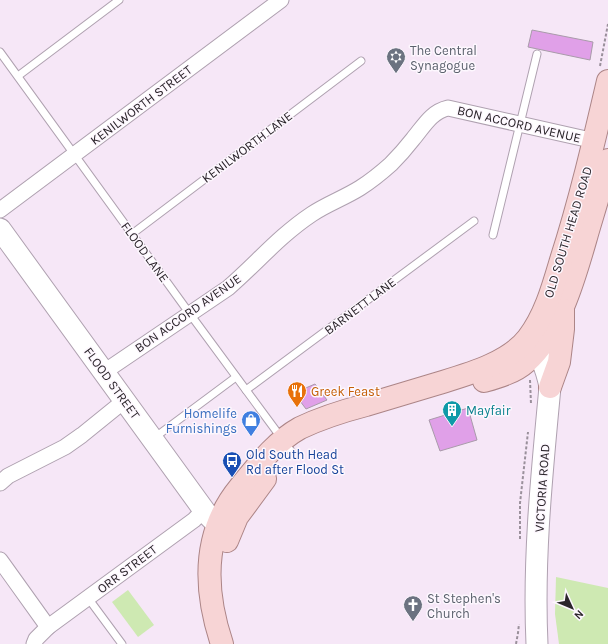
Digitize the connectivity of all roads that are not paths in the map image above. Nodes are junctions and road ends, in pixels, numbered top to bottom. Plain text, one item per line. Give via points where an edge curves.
1 (119, 0) edge
2 (281, 0) edge
3 (0, 52) edge
4 (537, 54) dead end
5 (361, 61) dead end
6 (18, 76) junction
7 (608, 81) edge
8 (608, 112) edge
9 (519, 123) junction
10 (595, 141) junction
11 (74, 155) junction
12 (608, 160) edge
13 (0, 210) edge
14 (474, 221) dead end
15 (0, 229) edge
16 (132, 234) junction
17 (493, 235) dead end
18 (564, 305) junction
19 (190, 314) junction
20 (532, 344) junction
21 (104, 372) junction
22 (236, 377) junction
23 (550, 387) junction
24 (246, 390) junction
25 (124, 401) junction
26 (152, 440) junction
27 (286, 445) junction
28 (0, 483) edge
29 (217, 522) junction
30 (0, 560) edge
31 (88, 598) junction
32 (48, 627) junction
33 (34, 644) edge
34 (122, 644) edge
35 (222, 644) edge
36 (236, 644) edge
37 (537, 644) edge

1 - 6 lane
2 - 11 street, KENILWORTH STREET
3 - 6 lane, FLOOD LANE
4 - 9 lane
5 - 16 lane, KENILWORTH LANE
6 - 11 lane, FLOOD LANE
7 - 10 main road, OLD SOUTH HEAD ROAD
8 - 10 street
9 - 10 street, BON ACCORD AVENUE
9 - 17 lane
9 - 19 street, BON ACCORD AVENUE via 448,108 441,110 428,119 403,153 376,176 294,227 228,288
10 - 20 main road, OLD SOUTH HEAD ROAD via 568,241
11 - 13 street, KENILWORTH STREET
11 - 16 lane, FLOOD LANE
12 - 18 main road, OLD SOUTH HEAD ROAD
14 - 24 lane, BARNETT LANE
15 - 21 street, FLOOD STREET
16 - 19 lane, FLOOD LANE
18 - 20 main road, OLD SOUTH HEAD ROAD via 557,320
18 - 23 main road via 560,362
19 - 21 street, BON ACCORD AVENUE
19 - 22 lane, FLOOD LANE
20 - 23 street, VICTORIA ROAD via 547,371
20 - 27 main road, OLD SOUTH HEAD ROAD via 525,363 505,374 369,413
21 - 25 street, FLOOD STREET
22 - 24 lane, FLOOD LANE
22 - 26 lane
23 - 37 street, VICTORIA ROAD via 539,514
24 - 27 lane, FLOOD LANE
25 - 26 street, FLOOD STREET
25 - 28 street via 71,443 8,476
26 - 29 street, FLOOD STREET
27 - 29 main road, OLD SOUTH HEAD ROAD via 279,462 237,517
29 - 31 street, ORR STREET via 194,520
29 - 35 main road, OLD SOUTH HEAD ROAD via 210,554 210,588 213,614
29 - 36 main road, OLD SOUTH HEAD ROAD via 226,544 223,584 227,612
30 - 32 street
31 - 32 street, ORR STREET
31 - 34 lane
32 - 33 street, ORR STREET

